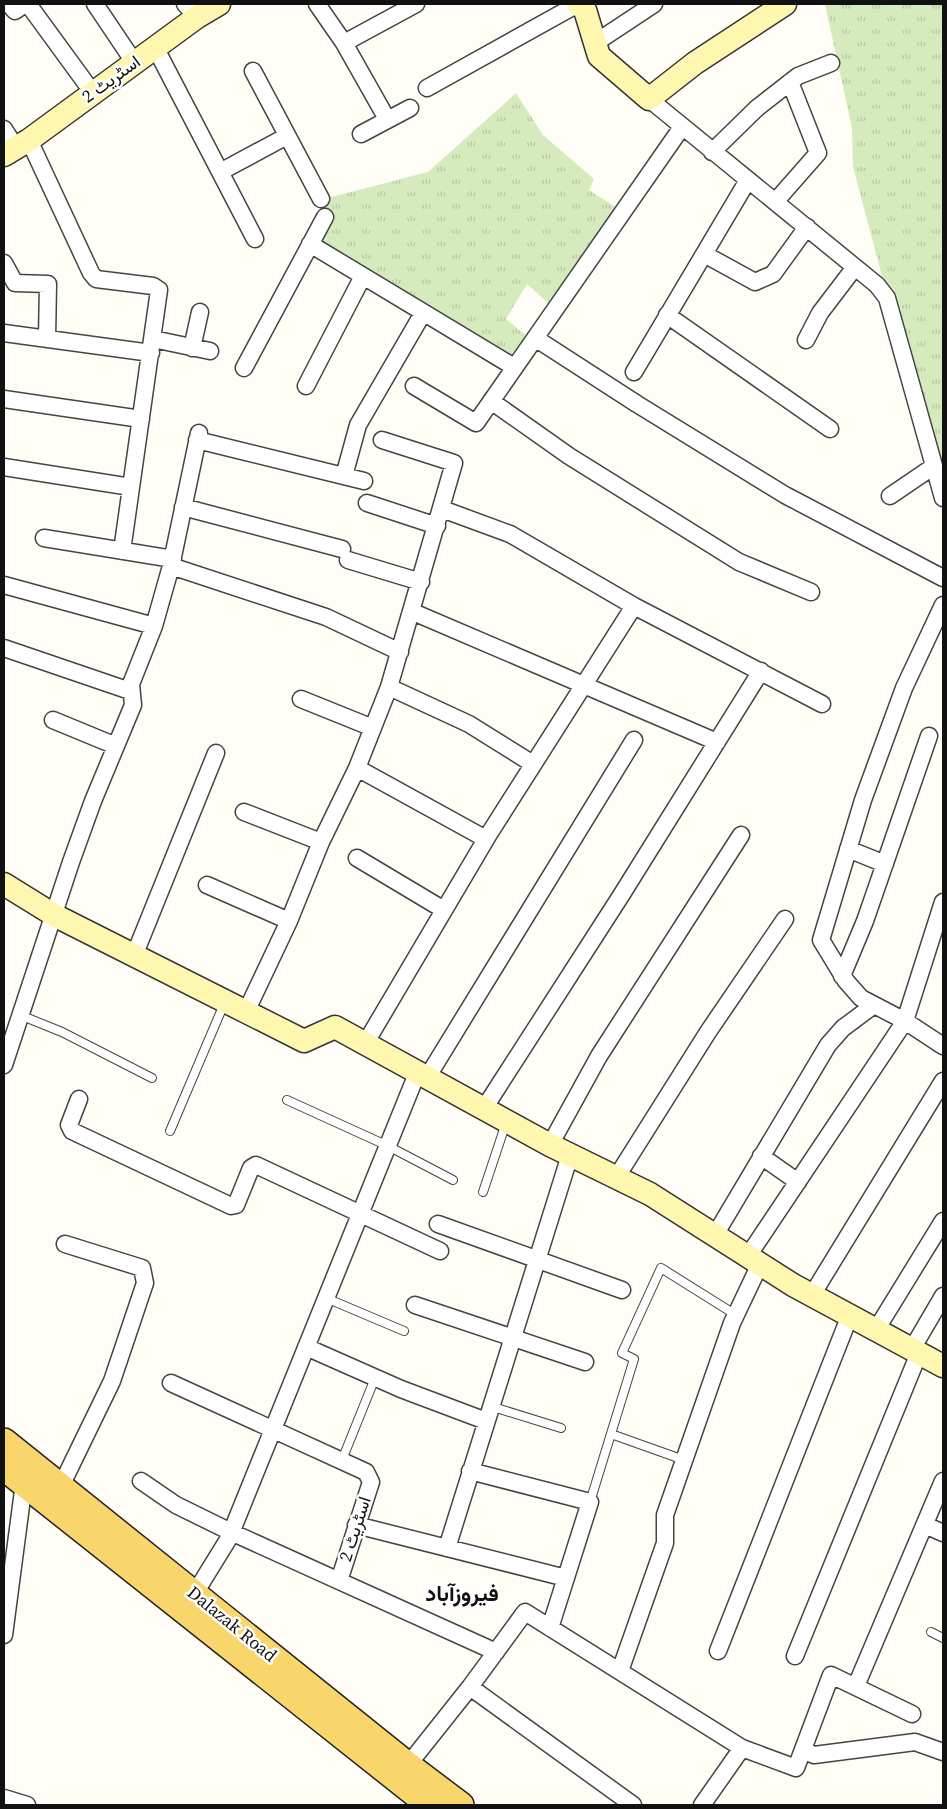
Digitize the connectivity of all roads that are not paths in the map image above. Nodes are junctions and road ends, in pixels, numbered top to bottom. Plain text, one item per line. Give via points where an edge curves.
1 (9, 4) edge
2 (26, 4) edge
3 (95, 4) edge
4 (219, 4) edge
5 (317, 4) edge
6 (416, 4) edge
7 (578, 4) edge
8 (654, 4) edge
9 (785, 4) edge
10 (191, 10) edge
11 (344, 43) junction
12 (595, 43) junction
13 (155, 47) junction
14 (134, 62) junction
15 (831, 62) dead end
16 (253, 71) dead end
17 (790, 82) junction
18 (427, 88) dead end
19 (93, 93) junction
20 (649, 99) junction
21 (410, 108) dead end
22 (387, 119) junction
23 (682, 127) junction
24 (4, 129) edge
25 (361, 134) dead end
26 (287, 136) junction
27 (16, 148) edge
28 (712, 152) junction
29 (220, 172) junction
30 (748, 180) junction
31 (321, 199) dead end
32 (775, 202) junction
33 (325, 216) dead end
34 (807, 227) junction
35 (255, 239) dead end
36 (310, 244) junction
37 (704, 254) junction
38 (4, 264) edge
39 (855, 267) junction
40 (363, 276) junction
41 (200, 312) dead end
42 (423, 313) junction
43 (667, 315) junction
44 (4, 333) edge
45 (535, 338) junction
46 (47, 339) junction
47 (806, 340) dead end
48 (152, 346) junction
49 (192, 348) junction
50 (210, 351) dead end
51 (514, 367) junction
52 (244, 368) dead end
53 (634, 372) dead end
54 (306, 386) dead end
55 (414, 386) dead end
56 (4, 399) edge
57 (491, 401) junction
58 (141, 419) junction
59 (830, 429) dead end
60 (382, 440) dead end
61 (934, 466) junction
62 (4, 467) edge
63 (344, 476) junction
64 (364, 481) dead end
65 (131, 487) junction
66 (890, 496) dead end
67 (943, 498) edge
68 (367, 503) dead end
69 (183, 507) junction
70 (442, 509) junction
71 (437, 526) junction
72 (44, 538) dead end
73 (122, 551) junction
74 (172, 563) junction
75 (943, 578) edge
76 (421, 582) junction
77 (4, 585) edge
78 (811, 592) dead end
79 (943, 605) edge
80 (634, 606) junction
81 (413, 612) junction
82 (154, 626) junction
83 (4, 648) edge
84 (400, 652) junction
85 (761, 671) junction
86 (585, 684) junction
87 (389, 687) junction
88 (130, 691) junction
89 (301, 699) dead end
90 (822, 704) dead end
91 (53, 720) dead end
92 (373, 728) junction
93 (929, 736) dead end
94 (634, 740) dead end
95 (717, 742) junction
96 (116, 746) junction
97 (216, 753) dead end
98 (533, 764) junction
99 (357, 768) junction
100 (244, 812) dead end
101 (742, 835) dead end
102 (486, 839) junction
103 (321, 842) junction
104 (848, 850) junction
105 (357, 858) dead end
106 (885, 864) junction
107 (4, 884) edge
108 (207, 885) dead end
109 (943, 902) edge
110 (444, 910) junction
111 (54, 915) junction
112 (785, 919) dead end
113 (289, 921) junction
114 (134, 956) junction
115 (842, 976) junction
116 (225, 1002) junction
117 (874, 1005) junction
118 (246, 1012) junction
119 (20, 1015) junction
120 (905, 1022) junction
121 (365, 1044) junction
122 (943, 1046) edge
123 (4, 1065) edge
124 (423, 1074) junction
125 (152, 1078) dead end
126 (943, 1080) edge
127 (79, 1100) dead end
128 (287, 1100) dead end
129 (484, 1107) junction
130 (507, 1120) junction
131 (170, 1131) dead end
132 (550, 1145) junction
133 (388, 1146) junction
134 (570, 1155) junction
135 (761, 1156) junction
136 (616, 1178) junction
137 (453, 1180) dead end
138 (798, 1182) junction
139 (483, 1192) dead end
140 (360, 1215) junction
141 (943, 1221) edge
142 (438, 1224) dead end
143 (715, 1236) junction
144 (65, 1244) dead end
145 (440, 1251) dead end
146 (536, 1260) junction
147 (754, 1260) junction
148 (622, 1290) dead end
149 (812, 1295) junction
150 (943, 1296) edge
151 (326, 1298) junction
152 (415, 1305) dead end
153 (736, 1315) junction
154 (850, 1315) junction
155 (876, 1330) junction
156 (404, 1331) dead end
157 (511, 1338) junction
158 (306, 1348) junction
159 (916, 1351) junction
160 (585, 1362) dead end
161 (943, 1366) edge
162 (374, 1378) junction
163 (171, 1383) dead end
164 (488, 1413) junction
165 (561, 1428) dead end
166 (272, 1431) junction
167 (611, 1434) junction
168 (4, 1441) edge
169 (342, 1460) junction
170 (685, 1460) junction
171 (4, 1468) edge
172 (470, 1471) junction
173 (141, 1481) dead end
174 (943, 1481) edge
175 (24, 1483) junction
176 (61, 1486) junction
177 (590, 1502) junction
178 (925, 1524) junction
179 (356, 1526) junction
180 (231, 1532) junction
181 (943, 1533) edge
182 (447, 1548) junction
183 (566, 1578) junction
184 (339, 1581) junction
185 (7, 1592) edge
186 (190, 1602) junction
187 (550, 1628) junction
188 (931, 1632) dead end
189 (4, 1635) edge
190 (943, 1638) edge
191 (718, 1651) dead end
192 (496, 1652) junction
193 (794, 1656) dead end
194 (620, 1671) junction
195 (856, 1686) junction
196 (470, 1687) junction
197 (912, 1714) dead end
198 (742, 1748) junction
199 (803, 1750) junction
200 (943, 1752) edge
201 (408, 1765) junction
202 (4, 1798) edge
203 (26, 1805) edge
204 (429, 1805) edge
205 (461, 1805) edge
206 (633, 1805) edge
207 (702, 1805) edge

1 - 2 street via 15,11
2 - 19 street
3 - 14 street
4 - 10 street, اسٹریٹ 2
5 - 11 street
6 - 11 street
7 - 12 street via 585,10
7 - 18 street
8 - 12 street
9 - 20 street via 695,63
10 - 13 street, اسٹریٹ 2
11 - 22 street
12 - 20 street via 599,56
13 - 14 street, اسٹریٹ 2
13 - 29 street
14 - 19 street, اسٹریٹ 2
15 - 17 street
16 - 26 street
17 - 28 street via 757,108
17 - 32 street via 818,153
19 - 27 street, اسٹریٹ 2
20 - 23 street
21 - 22 street
22 - 25 street
23 - 28 street
23 - 45 street
24 - 27 street
26 - 29 street
26 - 31 street
27 - 48 street via 96,278 153,286 158,290
28 - 30 street
29 - 35 street
30 - 32 street
30 - 37 street
32 - 34 street
33 - 36 street
34 - 37 street via 773,274 756,282
34 - 39 street
36 - 40 street
36 - 52 street
37 - 43 street
38 - 46 street via 15,283 48,284
39 - 47 street via 820,313
39 - 61 street via 888,298
40 - 42 street
40 - 54 street
41 - 49 street
42 - 51 street
42 - 63 street via 358,425
43 - 53 street
43 - 59 street
44 - 46 street
45 - 51 street
45 - 75 street via 785,495
46 - 48 street
48 - 49 street
48 - 58 street
49 - 50 street
51 - 57 street
55 - 57 street via 476,423
56 - 58 street
57 - 78 street via 569,456 739,562
58 - 65 street
60 - 70 street via 454,463
61 - 66 street
61 - 67 street
62 - 65 street
63 - 64 street
63 - 69 street via 198,436
65 - 73 street
68 - 71 street
69 - 74 street
69 - 76 street via 345,555
70 - 71 street
70 - 80 street via 510,534
71 - 76 street
72 - 73 street
73 - 74 street
74 - 82 street
74 - 84 street via 326,617
76 - 81 street
77 - 82 street
79 - 104 street via 904,688
80 - 85 street
80 - 86 street
81 - 84 street
81 - 86 street
82 - 88 street
83 - 88 street
84 - 87 street
85 - 90 street
85 - 95 street
86 - 95 street
86 - 98 street
87 - 92 street
87 - 98 street via 468,724
88 - 96 street via 133,705
89 - 92 street
91 - 96 street
92 - 99 street
93 - 106 street
94 - 124 street
95 - 129 street
96 - 111 street via 93,800
97 - 114 street
98 - 102 street
99 - 102 street
99 - 103 street
100 - 103 street
101 - 132 street via 599,1056
102 - 110 street
103 - 113 street
104 - 106 street
104 - 115 street via 821,940
105 - 110 street
106 - 115 street
107 - 111 street
108 - 113 street
109 - 120 street
110 - 121 street
111 - 114 street
111 - 119 street
112 - 136 street via 708,1032
113 - 118 street
114 - 116 street
115 - 117 street via 861,998
116 - 118 street
116 - 131 lane
117 - 120 street
117 - 135 street via 843,1028 828,1045
118 - 121 street via 304,1041 335,1027
119 - 123 street
119 - 125 lane via 62,1032
120 - 122 street
120 - 138 street
121 - 124 street
124 - 129 street
124 - 133 street
126 - 149 street
127 - 140 street via 69,1125 72,1131 231,1206 236,1205 251,1168 256,1165
128 - 133 lane
129 - 130 street
130 - 132 street
130 - 139 lane
132 - 134 street
133 - 137 lane
133 - 140 street
134 - 136 street
134 - 146 street
135 - 138 street
135 - 143 street
136 - 143 street via 650,1194
138 - 147 street
140 - 145 street
140 - 151 street
141 - 155 street
142 - 146 street
143 - 147 street
144 - 176 street via 142,1268 146,1283 112,1381
146 - 148 street
146 - 157 street
147 - 149 street
147 - 153 street
149 - 154 street
150 - 159 street
151 - 156 lane
151 - 158 street
152 - 157 street
153 - 167 lane via 661,1268 622,1353 634,1359
153 - 170 street
154 - 155 street
154 - 191 street
155 - 159 street
157 - 160 street
157 - 164 street
158 - 162 street
158 - 166 street
159 - 161 street
159 - 193 street
162 - 164 street
162 - 169 lane
163 - 166 street
164 - 165 lane
164 - 172 street
166 - 169 street
166 - 180 street
167 - 170 lane
167 - 177 lane
168 - 176 main road, Dalazak Road
169 - 179 street, اسٹریٹ 2 via 370,1476
170 - 194 street via 665,1515 665,1543
171 - 175 main road, Dalazak Road
172 - 177 street
172 - 182 street
173 - 180 street via 176,1505
174 - 178 street
175 - 185 street
175 - 186 main road, Dalazak Road
176 - 186 main road, Dalazak Road
177 - 183 street
178 - 181 street
178 - 195 street
179 - 182 street
179 - 184 street, اسٹریٹ 2
180 - 184 street
180 - 186 street
182 - 183 street
183 - 187 street
184 - 192 street
185 - 189 street
186 - 201 main road, Dalazak Road
186 - 204 main road, Dalazak Road
187 - 192 street via 525,1612
187 - 194 street
188 - 190 lane
192 - 196 street
194 - 198 street
195 - 197 street
195 - 199 street via 831,1675
196 - 201 street
196 - 206 street
198 - 199 street via 796,1768
198 - 207 street
199 - 200 street via 814,1755 915,1742
201 - 205 main road, Dalazak Road
202 - 203 street

